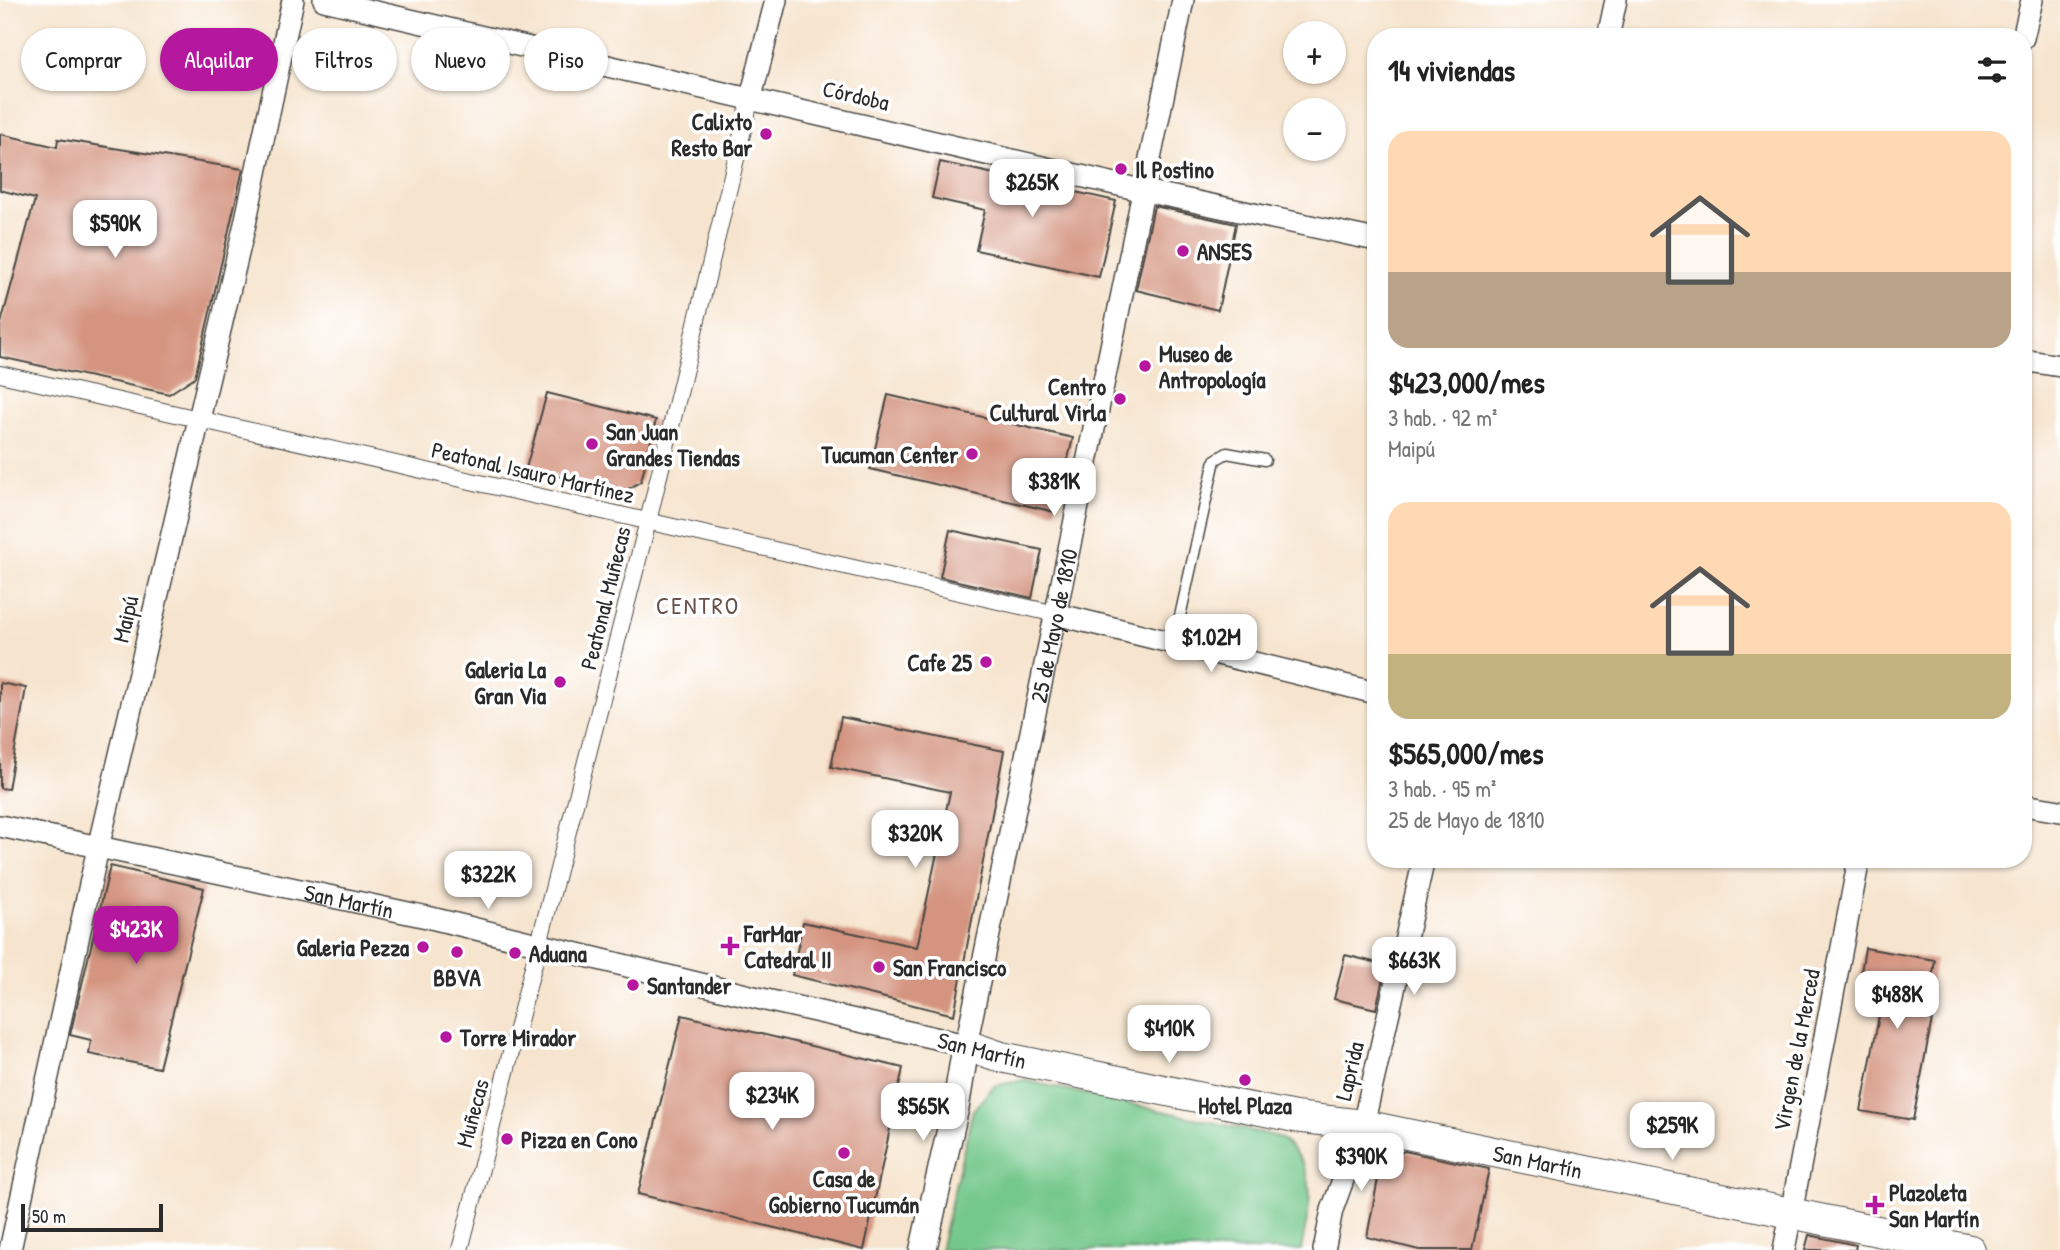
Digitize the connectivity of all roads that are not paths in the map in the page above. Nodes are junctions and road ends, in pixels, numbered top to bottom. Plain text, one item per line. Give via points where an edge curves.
1 (293, 0) edge
2 (324, 0) edge
3 (776, 0) edge
4 (1183, 0) edge
5 (1616, 0) edge
6 (2032, 0) edge
7 (1610, 28) edge
8 (2025, 28) edge
9 (751, 97) junction
10 (1144, 191) junction
11 (1367, 238) edge
12 (2032, 361) edge
13 (2060, 366) edge
14 (0, 374) edge
15 (200, 419) junction
16 (1265, 460) dead end
17 (648, 522) junction
18 (1056, 614) junction
19 (1174, 643) junction
20 (1367, 691) edge
21 (2032, 806) edge
22 (2060, 811) edge
23 (0, 826) edge
24 (98, 848) junction
25 (1422, 868) edge
26 (1857, 868) edge
27 (539, 946) junction
28 (966, 1045) junction
29 (1363, 1125) junction
30 (1792, 1212) junction
31 (10, 1250) edge
32 (460, 1250) edge
33 (923, 1250) edge
34 (1324, 1250) edge
35 (1784, 1250) edge
36 (1970, 1250) edge

1 - 15 street, Maipú
2 - 9 street, Córdoba
3 - 9 street
4 - 10 street, 25 de Mayo de 1810
5 - 7 street
6 - 8 street
9 - 10 street, Córdoba
9 - 17 street, Peatonal Muñecas
10 - 11 street, Córdoba
10 - 18 street, 25 de Mayo de 1810
12 - 13 street
14 - 15 street, Peatonal Isauro Martínez
15 - 17 street, Peatonal Isauro Martínez
15 - 24 street, Maipú
16 - 19 lane via 1227,453 1215,460
17 - 18 street, Peatonal Isauro Martínez
17 - 27 street, Peatonal Muñecas
18 - 19 street
18 - 28 street, 25 de Mayo de 1810
19 - 20 street
21 - 22 street
23 - 24 street, San Martín
24 - 27 street, San Martín
24 - 31 street, Maipú
25 - 29 street, Laprida
26 - 30 street, Virgen de la Merced
27 - 28 street, San Martín
27 - 32 street, Muñecas
28 - 29 main road, San Martín via 1282,1115
28 - 33 street, 25 de Mayo de 1810
29 - 30 main road, San Martín
29 - 34 street, Laprida via 1332,1210
30 - 35 street, Virgen de la Merced
30 - 36 main road, San Martín

